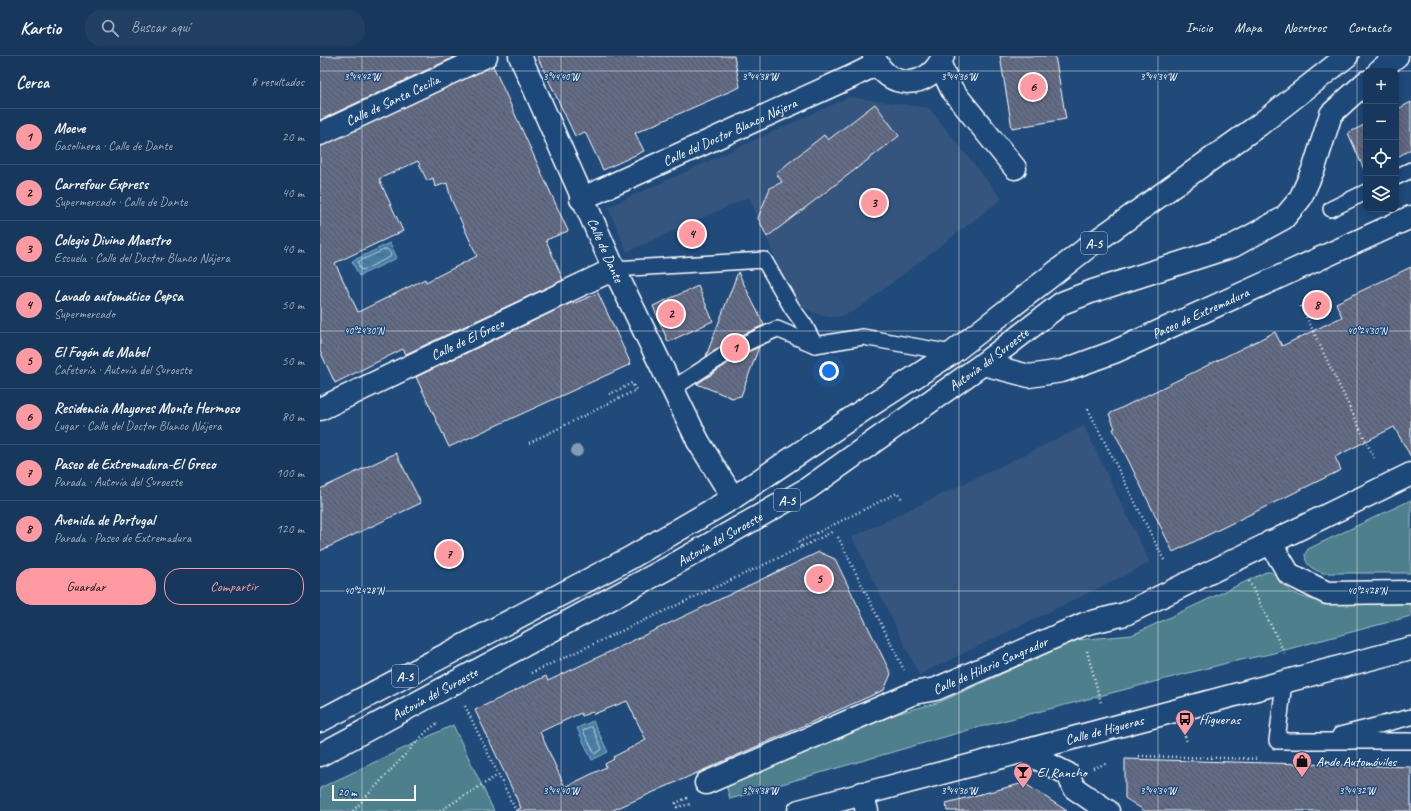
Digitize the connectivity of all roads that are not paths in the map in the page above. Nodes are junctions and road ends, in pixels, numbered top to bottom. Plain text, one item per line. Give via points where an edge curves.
1 (486, 56) edge
2 (520, 56) edge
3 (1348, 56) edge
4 (1397, 56) edge
5 (875, 60) edge
6 (941, 60) edge
7 (1383, 68) edge
8 (1363, 85) edge
9 (320, 134) edge
10 (1015, 168) dead end
11 (1411, 170) edge
12 (1398, 176) edge
13 (1363, 193) edge
14 (581, 198) junction
15 (1331, 209) dead end
16 (1411, 217) edge
17 (614, 269) junction
18 (815, 345) junction
19 (952, 354) junction
20 (983, 364) junction
21 (672, 389) junction
22 (320, 409) edge
23 (1411, 474) edge
24 (733, 498) junction
25 (1270, 542) junction
26 (1411, 592) edge
27 (1411, 648) edge
28 (1284, 682) junction
29 (1411, 717) edge
30 (320, 720) edge
31 (1318, 741) junction
32 (1411, 741) edge
33 (1022, 751) junction
34 (320, 755) edge
35 (706, 783) dead end
36 (865, 802) edge
37 (799, 811) edge
38 (1108, 811) edge

1 - 9 main road, Calle de Santa Cecilia
2 - 14 main road, Calle de Dante
3 - 19 main road, Autovía del Suroeste / A-5 via 1259,125 1092,244
4 - 7 main road
5 - 6 main road, Calle del Doctor Blanco Nájera via 883,72 902,82 924,79
5 - 14 main road, Calle del Doctor Blanco Nájera via 853,76
6 - 10 main road, Calle del Doctor Blanco Nájera via 952,90
8 - 20 main road, Autovía del Suroeste / A-5 via 1331,114 1314,168 1300,200 1284,218 1234,246 1062,303
11 - 12 lane
13 - 15 lane
14 - 17 main road, Calle de Dante
16 - 20 main road, Paseo de Extremadura via 1114,352 1062,371 1029,376
17 - 18 lane via 764,260 792,308 806,326
17 - 21 main road, Calle de Dante
17 - 22 main road, Calle de El Greco
18 - 19 lane via 863,337
18 - 21 lane via 777,329 735,348
19 - 24 main road, Autovía del Suroeste / A-5
20 - 34 main road, Autovía del Suroeste / A-5 via 806,489 666,569
21 - 24 main road, Calle de Dante via 698,441
23 - 25 main road, Calle de Hilario Sangrador
24 - 30 main road, Autovía del Suroeste / A-5 via 616,565
25 - 26 main road via 1289,574 1326,593
25 - 35 main road, Calle de Hilario Sangrador via 1125,614 1084,624 936,689 914,693
27 - 28 main road, Calle de Higueras
28 - 31 lane via 1277,741
28 - 33 main road, Calle de Higueras
29 - 31 lane
31 - 32 lane
33 - 36 main road, Calle de Higueras
33 - 38 main road via 1068,774 1074,788
36 - 37 main road, Calle de Higueras

